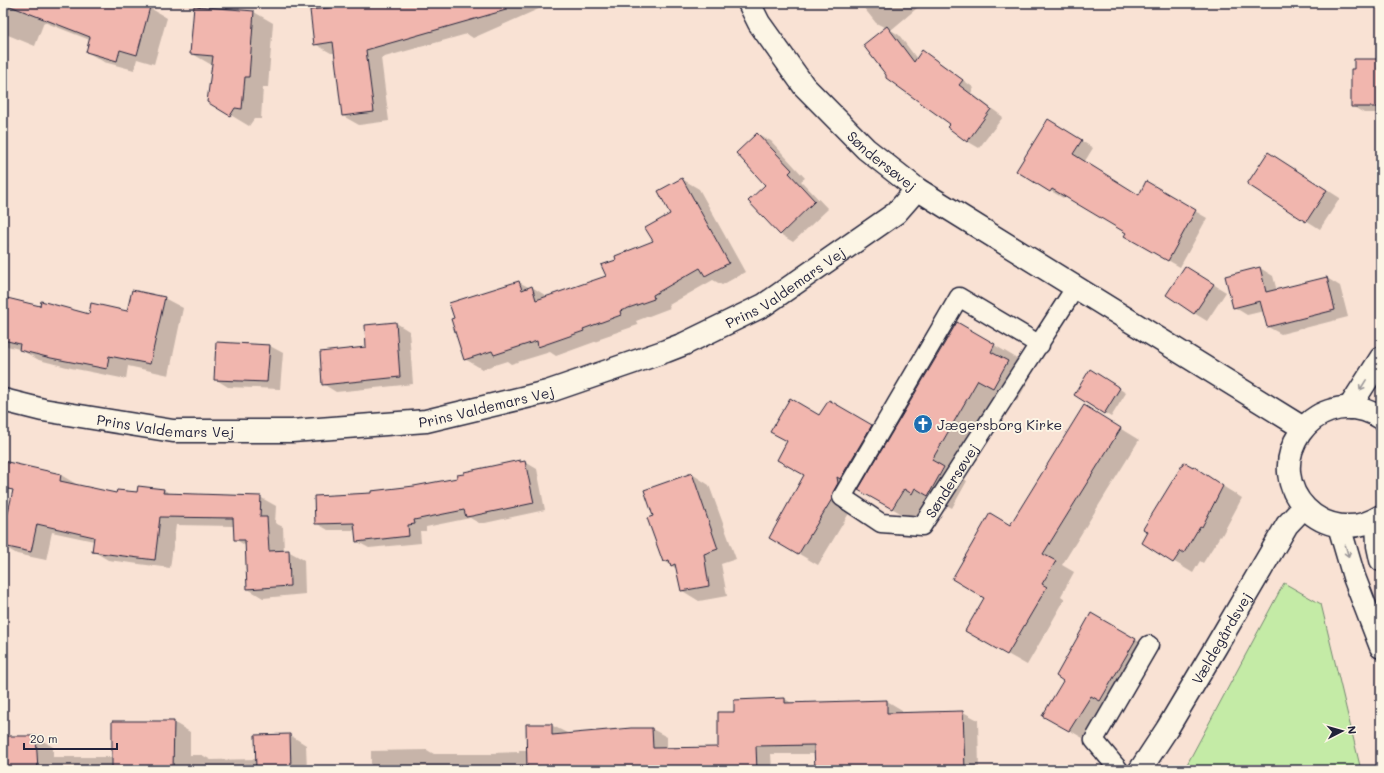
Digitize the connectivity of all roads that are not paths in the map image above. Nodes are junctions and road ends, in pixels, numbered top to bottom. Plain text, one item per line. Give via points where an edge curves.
1 (749, 3) edge
2 (916, 189) junction
3 (1075, 288) junction
4 (1040, 345) junction
5 (1381, 358) edge
6 (3, 400) edge
7 (1349, 408) junction
8 (1381, 418) edge
9 (1303, 428) junction
10 (1304, 507) junction
11 (1379, 518) edge
12 (1339, 526) junction
13 (1381, 560) edge
14 (1149, 646) dead end
15 (1381, 647) edge
16 (1119, 770) edge
17 (1140, 770) edge

1 - 2 street, Søndersøvej via 759,23 804,86 866,149
2 - 3 street, Søndersøvej
2 - 6 street, Prins Valdemars Vej via 896,213 764,305 684,344 547,392 426,421 292,431 173,431 43,410
3 - 4 lane, Søndersøvej
3 - 9 street, Søndersøvej
4 - 4 lane, Søndersøvej via 922,526 881,523 842,496 959,297
5 -> 7 street
7 - 8 street via 1369,412
7 - 9 street via 1325,412
9 - 10 street via 1293,446 1289,466 1292,487
10 - 12 street via 1322,521
10 - 17 street, Vældegårdsvej via 1287,526 1211,657
11 - 12 street via 1359,525
11 - 13 street via 1378,546
12 -> 15 street via 1354,577
14 - 16 lane via 1094,740

